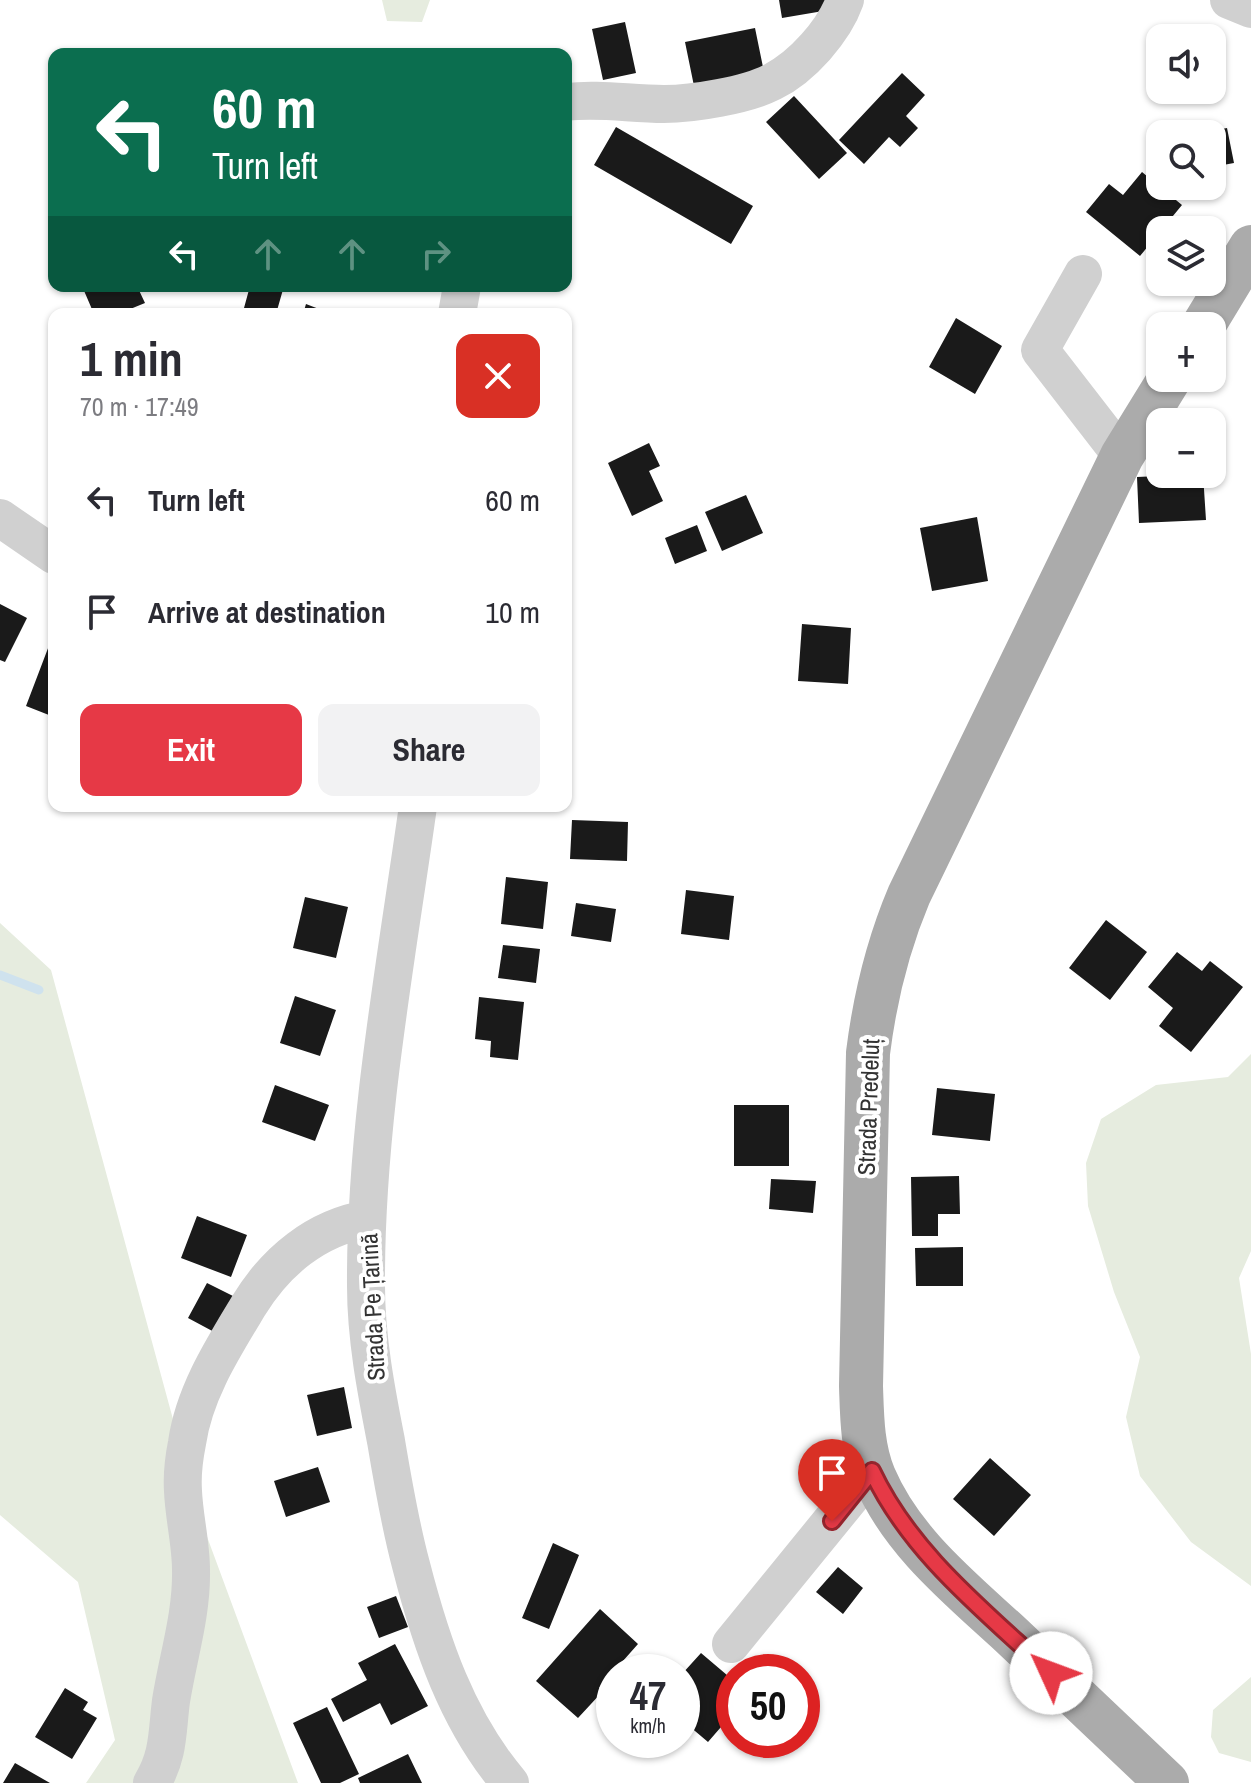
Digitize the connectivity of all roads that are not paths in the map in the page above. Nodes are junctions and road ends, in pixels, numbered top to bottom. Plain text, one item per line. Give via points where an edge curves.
1 (845, 0) edge
2 (1229, 0) edge
3 (1251, 9) edge
4 (572, 101) edge
5 (1251, 247) edge
6 (1083, 274) dead end
7 (1212, 312) edge
8 (1161, 392) edge
9 (1122, 456) junction
10 (0, 518) edge
11 (48, 551) edge
12 (417, 812) edge
13 (367, 1219) junction
14 (872, 1471) junction
15 (731, 1644) dead end
16 (152, 1783) edge
17 (510, 1783) edge
18 (1167, 1783) edge

1 - 4 street via 802,60 773,81 736,94 666,104
2 - 3 street
5 - 7 main road
6 - 9 street via 1040,350
8 - 9 main road, Strada Predeluț
9 - 14 main road, Strada Predeluț via 909,895 882,970 868,1053 861,1338 864,1435
10 - 11 street
12 - 13 street, Strada Pe Țarină via 374,1129
13 - 16 street via 343,1223 296,1250 259,1289 200,1394 182,1488 191,1570 188,1612 164,1761
13 - 17 street, Strada Pe Țarină via 371,1362 402,1532 443,1670 474,1735
14 - 15 street
14 - 18 main road, Strada Predeluț via 901,1524 935,1563

